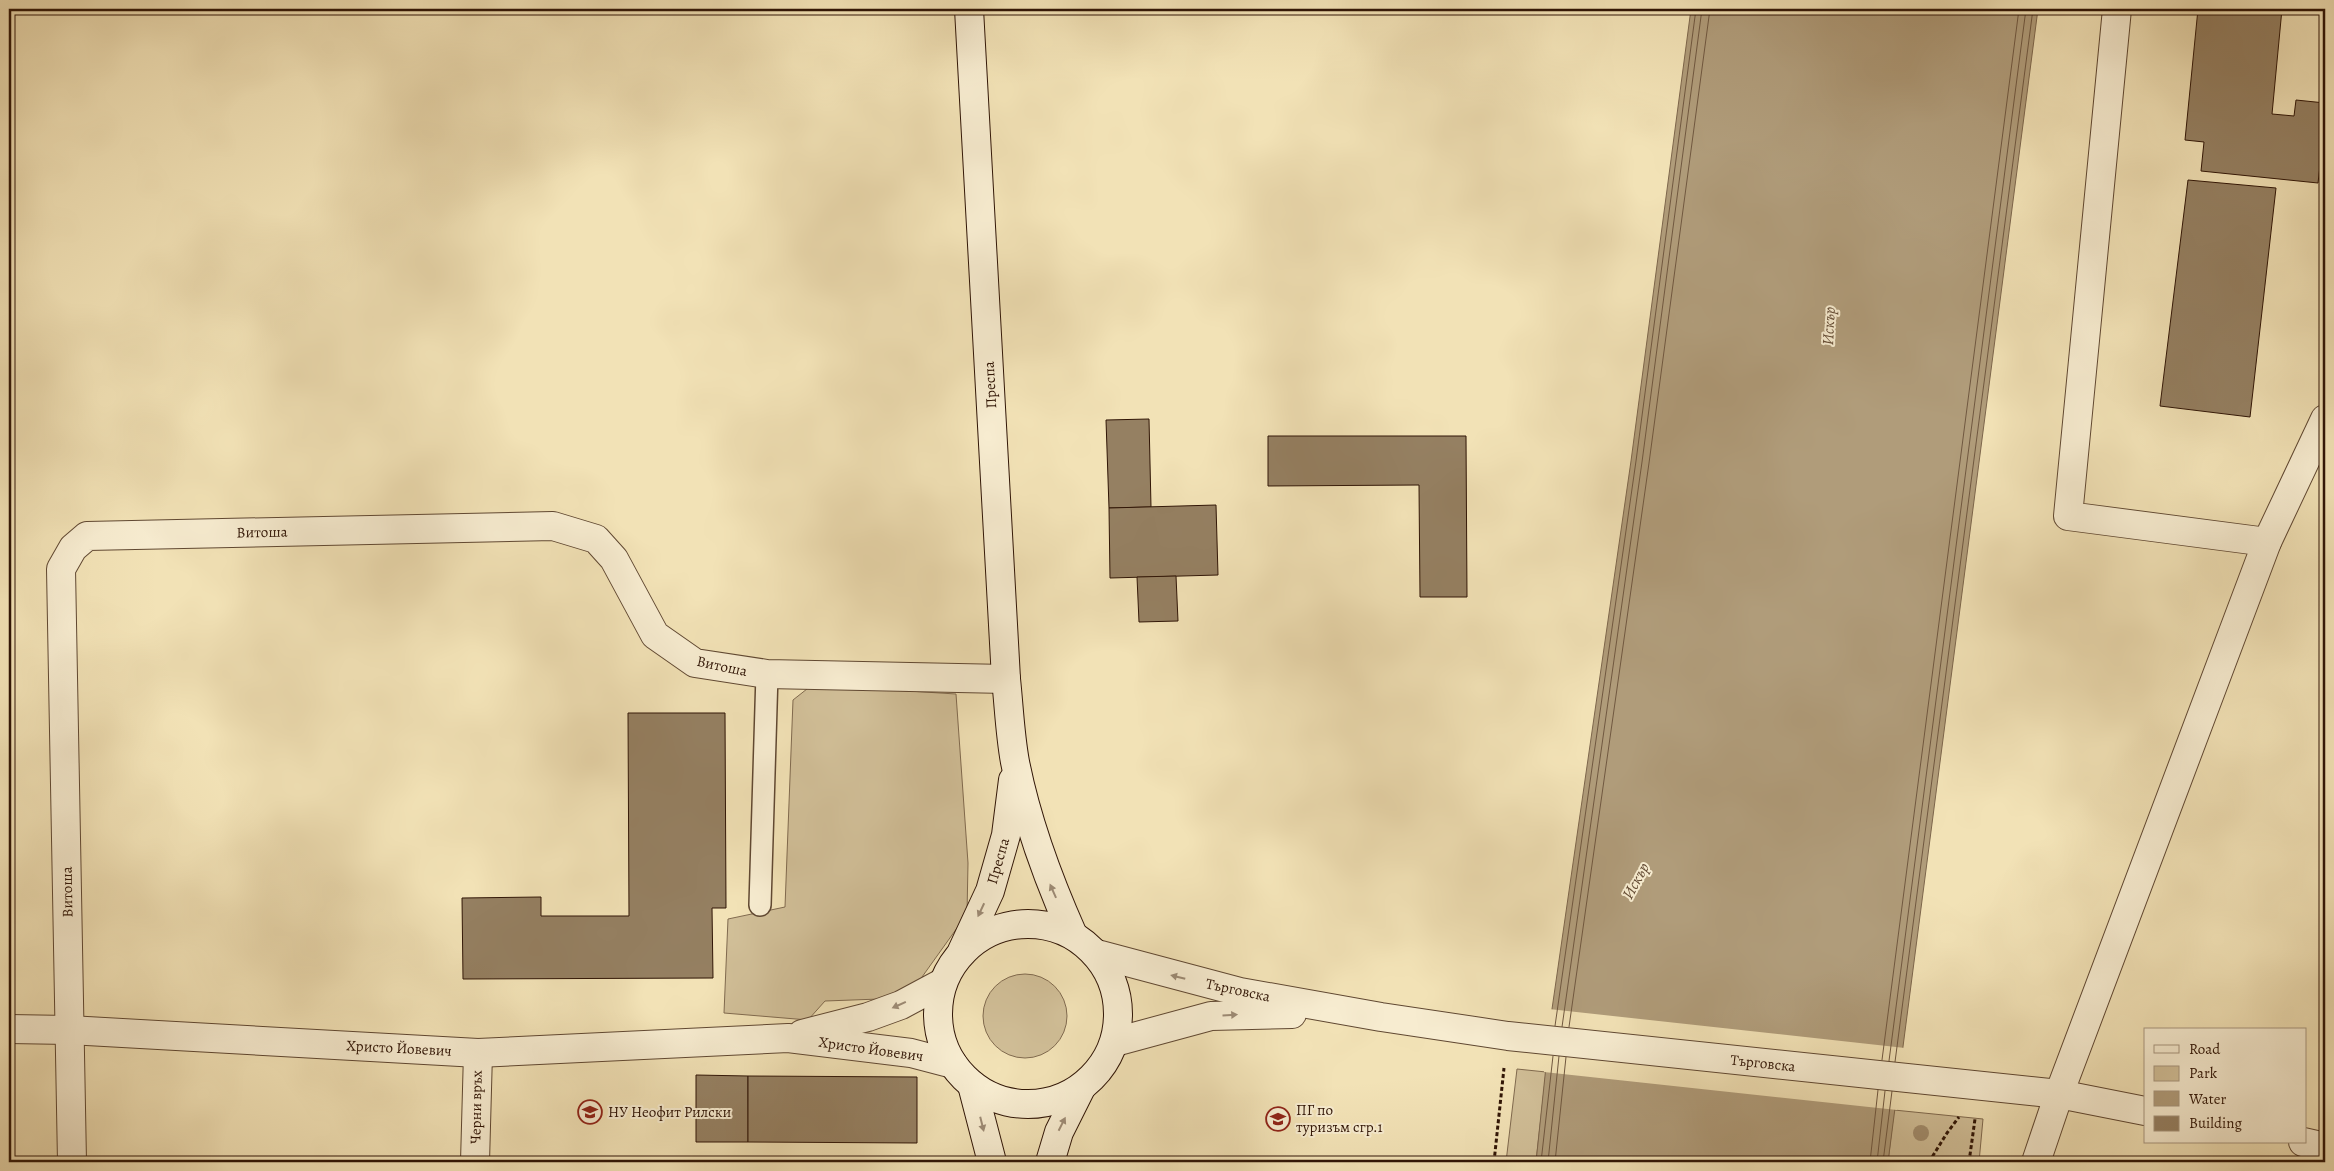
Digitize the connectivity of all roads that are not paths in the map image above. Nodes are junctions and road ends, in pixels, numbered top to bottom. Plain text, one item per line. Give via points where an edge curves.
1 (969, 9) edge
2 (2117, 9) edge
3 (2325, 419) edge
4 (2267, 542) junction
5 (767, 674) junction
6 (1006, 679) junction
7 (1015, 761) junction
8 (760, 905) dead end
9 (1073, 935) junction
10 (960, 954) junction
11 (1097, 954) junction
12 (942, 983) junction
13 (1381, 1017) junction
14 (9, 1029) edge
15 (69, 1030) junction
16 (788, 1038) junction
17 (1115, 1042) junction
18 (478, 1052) junction
19 (953, 1064) junction
20 (972, 1085) junction
21 (1081, 1088) junction
22 (2059, 1094) junction
23 (2144, 1111) edge
24 (2306, 1143) edge
25 (2325, 1147) edge
26 (2325, 1152) edge
27 (72, 1162) edge
28 (475, 1162) edge
29 (992, 1162) edge
30 (1050, 1162) edge
31 (2036, 1162) edge
32 (2322, 1162) edge

1 - 6 street, Преспа
2 - 4 street via 2068,516
3 - 4 street
4 - 22 street
5 - 6 street, Витоша
5 - 8 lane
5 - 15 street, Витоша via 695,663 655,635 614,559 596,539 553,526 87,536 60,569
6 - 7 street, Преспа
9 -> 7 street, Преспа via 1032,834
7 -> 10 street, Преспа via 1003,845 990,891
9 - 10 street via 1044,924 1014,924 984,935
9 - 11 street
10 - 12 street
13 -> 11 street, Търговска via 1240,992
11 - 17 street via 1113,981 1118,1004
12 -> 16 street, Христо Йовевич via 868,1018
12 - 19 street via 938,1009 941,1037
17 -> 13 street, Търговска via 1211,1016 1268,1013
13 - 22 street, Търговска via 1514,1036
14 - 15 street, Христо Йовевич
15 - 18 street, Христо Йовевич
15 - 27 street, Витоша
16 - 18 street, Христо Йовевич
16 - 19 street, Христо Йовевич via 911,1053
17 - 21 street via 1100,1069
18 - 28 street, Черни връх
19 - 20 street
20 - 21 street via 998,1099 1026,1105 1055,1100
20 -> 29 street
30 -> 21 street via 1058,1132
22 - 23 street, Търговска
22 - 31 street
24 - 25 street
26 - 32 street

